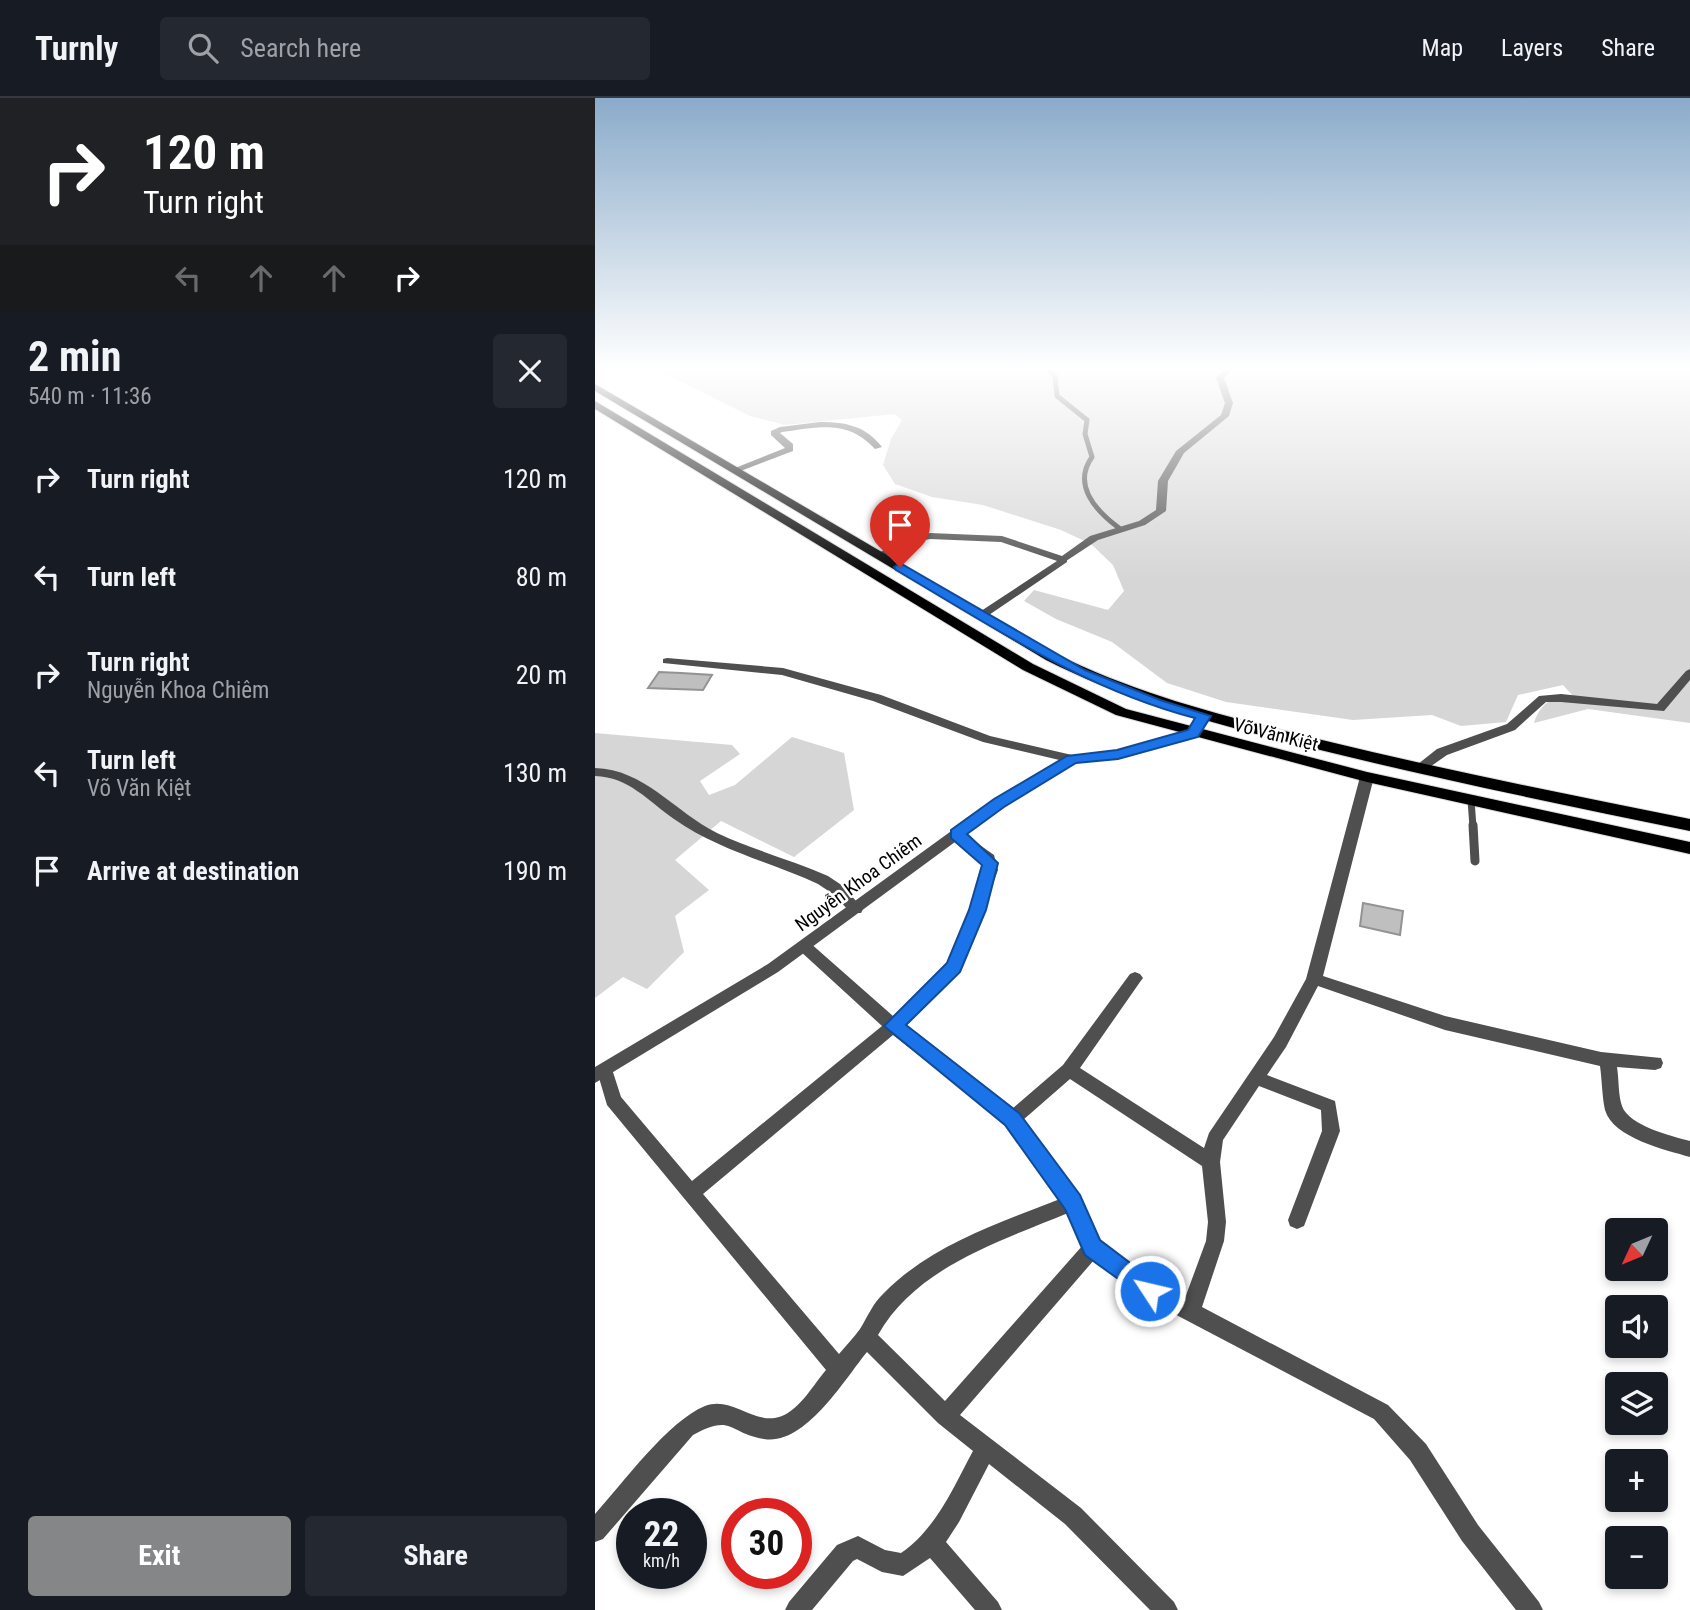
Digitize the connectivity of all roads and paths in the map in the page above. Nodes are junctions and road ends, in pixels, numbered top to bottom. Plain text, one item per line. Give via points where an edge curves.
1 (653, 440) edge
2 (684, 440) edge
3 (783, 440) edge
4 (871, 440) edge
5 (1086, 440) edge
6 (1195, 440) edge
7 (878, 447) dead end
8 (735, 470) junction
9 (1119, 528) junction
10 (880, 555) junction
11 (1063, 560) junction
12 (859, 565) junction
13 (982, 615) junction
14 (667, 661) dead end
15 (1690, 673) edge
16 (1204, 716) junction
17 (1193, 733) junction
18 (1072, 759) junction
19 (1419, 768) junction
20 (595, 772) edge
21 (1367, 777) junction
22 (1471, 800) junction
23 (1690, 825) edge
24 (957, 834) junction
25 (1690, 848) edge
26 (1475, 861) dead end
27 (856, 909) junction
28 (804, 946) junction
29 (1135, 978) dead end
30 (1314, 979) junction
31 (893, 1026) junction
32 (1608, 1060) junction
33 (1655, 1063) dead end
34 (1069, 1070) junction
35 (600, 1074) edge
36 (1257, 1078) junction
37 (1012, 1119) junction
38 (1690, 1149) edge
39 (1211, 1162) junction
40 (690, 1194) junction
41 (1073, 1202) junction
42 (1297, 1220) dead end
43 (1093, 1248) junction
44 (1190, 1312) junction
45 (866, 1337) junction
46 (838, 1368) junction
47 (945, 1416) junction
48 (985, 1450) junction
49 (595, 1531) edge
50 (932, 1543) junction
51 (797, 1610) edge
52 (989, 1610) edge
53 (1166, 1610) edge
54 (1531, 1610) edge

1 - 12 main road, Võ Văn Kiệt
2 - 8 main road, Võ Văn Kiệt
3 - 8 street via 790,449
4 - 7 street
5 - 9 lane via 1091,457 1083,470 1094,507
6 - 9 street via 1180,451 1163,481 1161,511 1142,523
8 - 10 main road, Võ Văn Kiệt
9 - 11 street
10 - 11 street via 912,539 930,536 1002,539
10 - 12 main road
10 - 13 main road, Võ Văn Kiệt
11 - 13 street
12 - 17 main road, Võ Văn Kiệt via 1074,692 1121,712
13 - 16 main road, Võ Văn Kiệt via 1080,672 1155,703
14 - 18 street via 783,672 877,698 987,739
15 - 19 street via 1660,708 1543,699 1511,727 1442,752
16 - 17 main road
16 - 19 main road, Võ Văn Kiệt
17 - 18 street, Nguyễn Khoa Chiêm via 1118,755
17 - 21 main road, Võ Văn Kiệt
18 - 24 street, Nguyễn Khoa Chiêm
19 - 23 main road, Võ Văn Kiệt
20 - 27 street via 621,774 709,834 823,880
21 - 22 main road, Võ Văn Kiệt
21 - 30 street
22 - 25 main road, Võ Văn Kiệt
22 - 26 lane
24 - 27 street, Nguyễn Khoa Chiêm
24 - 31 street via 990,863 978,910 954,967
27 - 28 street, Nguyễn Khoa Chiêm
28 - 31 street
28 - 35 street, Nguyễn Khoa Chiêm
29 - 34 street
30 - 32 street via 1420,1017
30 - 36 street
31 - 37 street
31 - 40 street
32 - 33 street
32 - 38 street via 1614,1110 1622,1121 1649,1137
34 - 37 street
34 - 39 street
35 - 40 street via 613,1100
36 - 39 street via 1216,1138
36 - 42 street via 1329,1106 1331,1131
37 - 41 street
39 - 44 street via 1215,1241
40 - 46 street
41 - 43 street
41 - 45 street via 921,1274 892,1297
43 - 44 street via 1150,1291
43 - 47 street
44 - 54 street via 1381,1412 1418,1452 1470,1533
45 - 46 street
45 - 47 street
46 - 49 street via 807,1410 787,1426 765,1429 721,1413 686,1428
47 - 48 street
48 - 50 street
48 - 53 street via 1073,1516
50 - 51 street via 903,1565 882,1561 858,1547 845,1553
50 - 52 street

